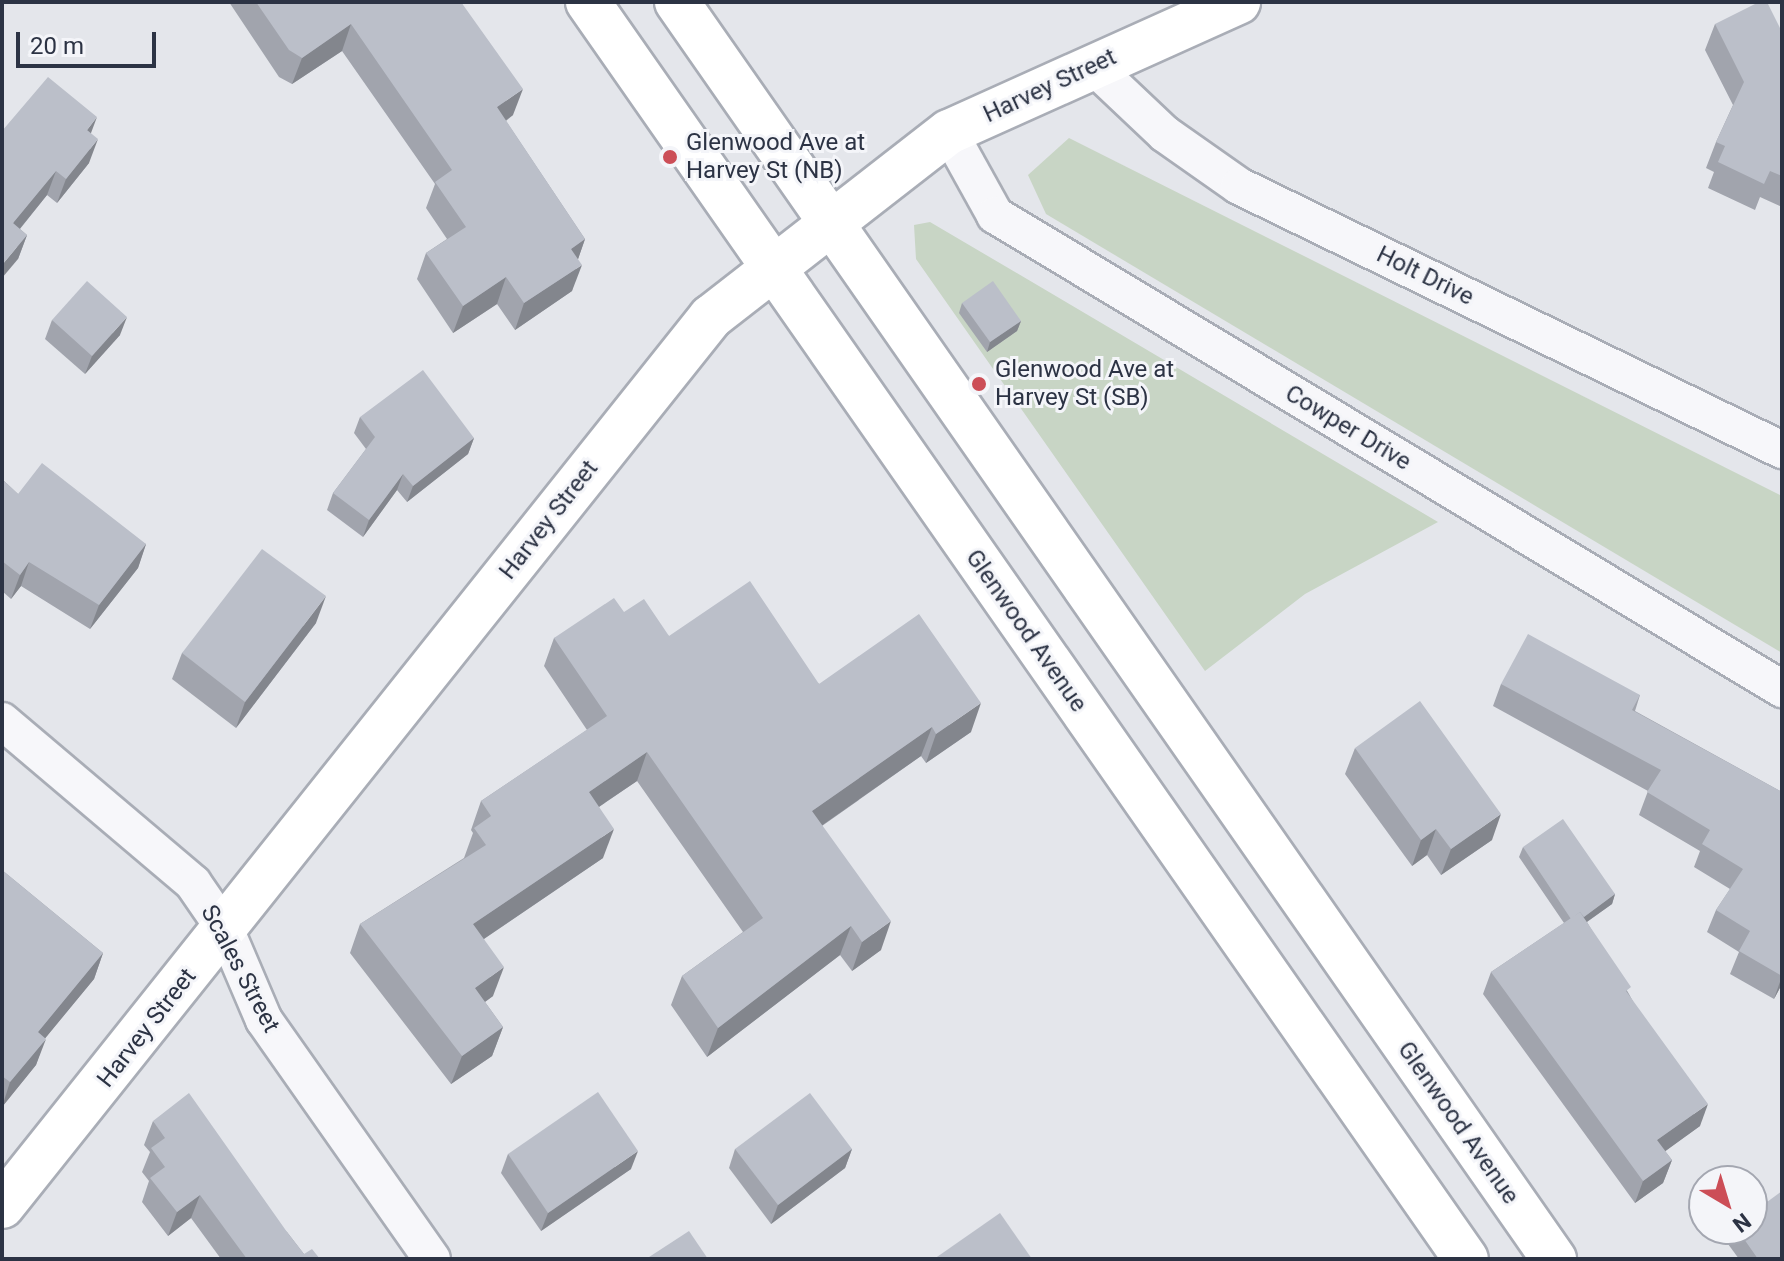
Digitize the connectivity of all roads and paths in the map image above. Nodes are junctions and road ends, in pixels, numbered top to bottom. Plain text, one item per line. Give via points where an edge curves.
1 (588, 2) edge
2 (677, 2) edge
3 (1238, 2) edge
4 (1093, 66) junction
5 (949, 132) junction
6 (830, 221) junction
7 (773, 263) junction
8 (1782, 450) edge
9 (1782, 689) edge
10 (2, 721) edge
11 (226, 931) junction
12 (2, 1206) edge
13 (432, 1259) edge
14 (1466, 1259) edge
15 (1554, 1259) edge

1 - 7 main road, Glenwood Avenue
2 - 6 main road, Glenwood Avenue
3 - 4 main road, Harvey Street
4 - 5 main road, Harvey Street
4 - 8 street, Holt Drive via 1165,134 1239,186
5 - 6 main road, Harvey Street
5 - 9 street, Cowper Drive via 995,215
6 - 7 main road, Harvey Street
6 - 15 main road, Glenwood Avenue
7 - 11 main road, Harvey Street via 703,325
7 - 14 main road, Glenwood Avenue
10 - 11 street, Scales Street via 193,883
11 - 12 main road, Harvey Street
11 - 13 street, Scales Street via 264,1020

